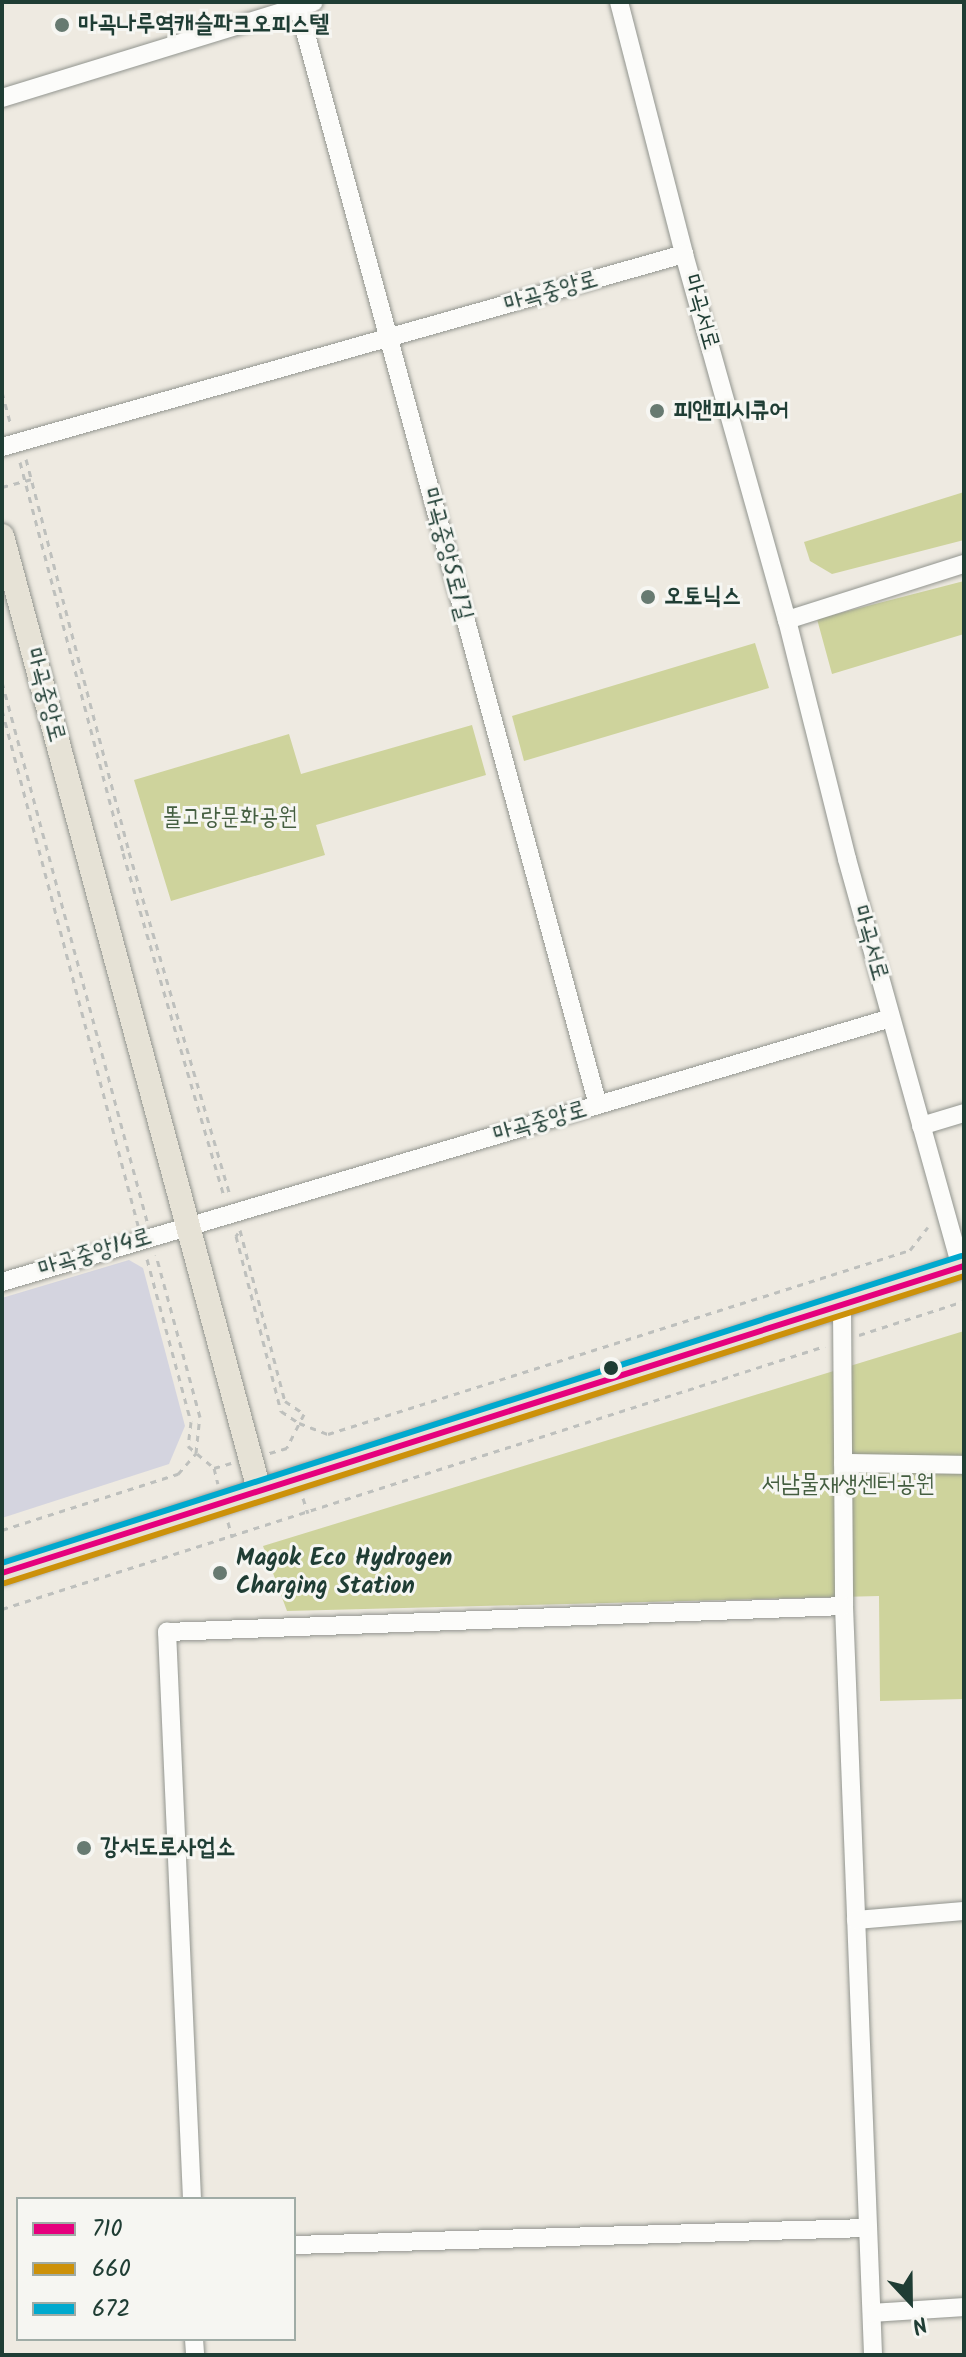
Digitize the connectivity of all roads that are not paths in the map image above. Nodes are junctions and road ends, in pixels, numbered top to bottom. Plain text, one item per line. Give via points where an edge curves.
1 (619, 2) edge
2 (303, 4) edge
3 (2, 98) edge
4 (684, 254) junction
5 (388, 339) junction
6 (2, 447) edge
7 (2, 536) edge
8 (964, 564) edge
9 (787, 620) junction
10 (891, 1018) junction
11 (598, 1105) junction
12 (964, 1113) edge
13 (921, 1126) junction
14 (188, 1225) junction
15 (962, 1266) edge
16 (2, 1282) edge
17 (842, 1305) junction
18 (843, 1463) junction
19 (964, 1465) edge
20 (259, 1490) junction
21 (2, 1573) edge
22 (844, 1606) junction
23 (964, 1911) edge
24 (856, 1920) junction
25 (192, 2197) edge
26 (866, 2228) junction
27 (296, 2245) edge
28 (964, 2307) edge
29 (872, 2313) junction
30 (873, 2355) edge

1 - 4 street, 마곡서로
2 - 3 street
2 - 5 street, 마곡중앙5로1길
4 - 5 street, 마곡중앙로
4 - 9 street, 마곡서로
5 - 6 street, 마곡중앙로
5 - 11 street, 마곡중앙5로1길
7 - 14 main road, 마곡중앙로
8 - 9 street
9 - 10 street, 마곡서로
10 - 11 street, 마곡중앙로
10 - 13 street, 마곡서로
11 - 14 street, 마곡중앙로
12 - 13 street
13 - 15 street, 마곡서로
14 - 16 street, 마곡중앙14로
14 - 20 main road, 마곡중앙로
15 - 17 main road
17 - 18 street
17 - 20 main road
18 - 19 street
18 - 22 street
20 - 21 main road
22 - 24 street
22 - 25 street via 167,1632
23 - 24 street
24 - 26 street
26 - 27 street
26 - 29 street
28 - 29 street
29 - 30 street

